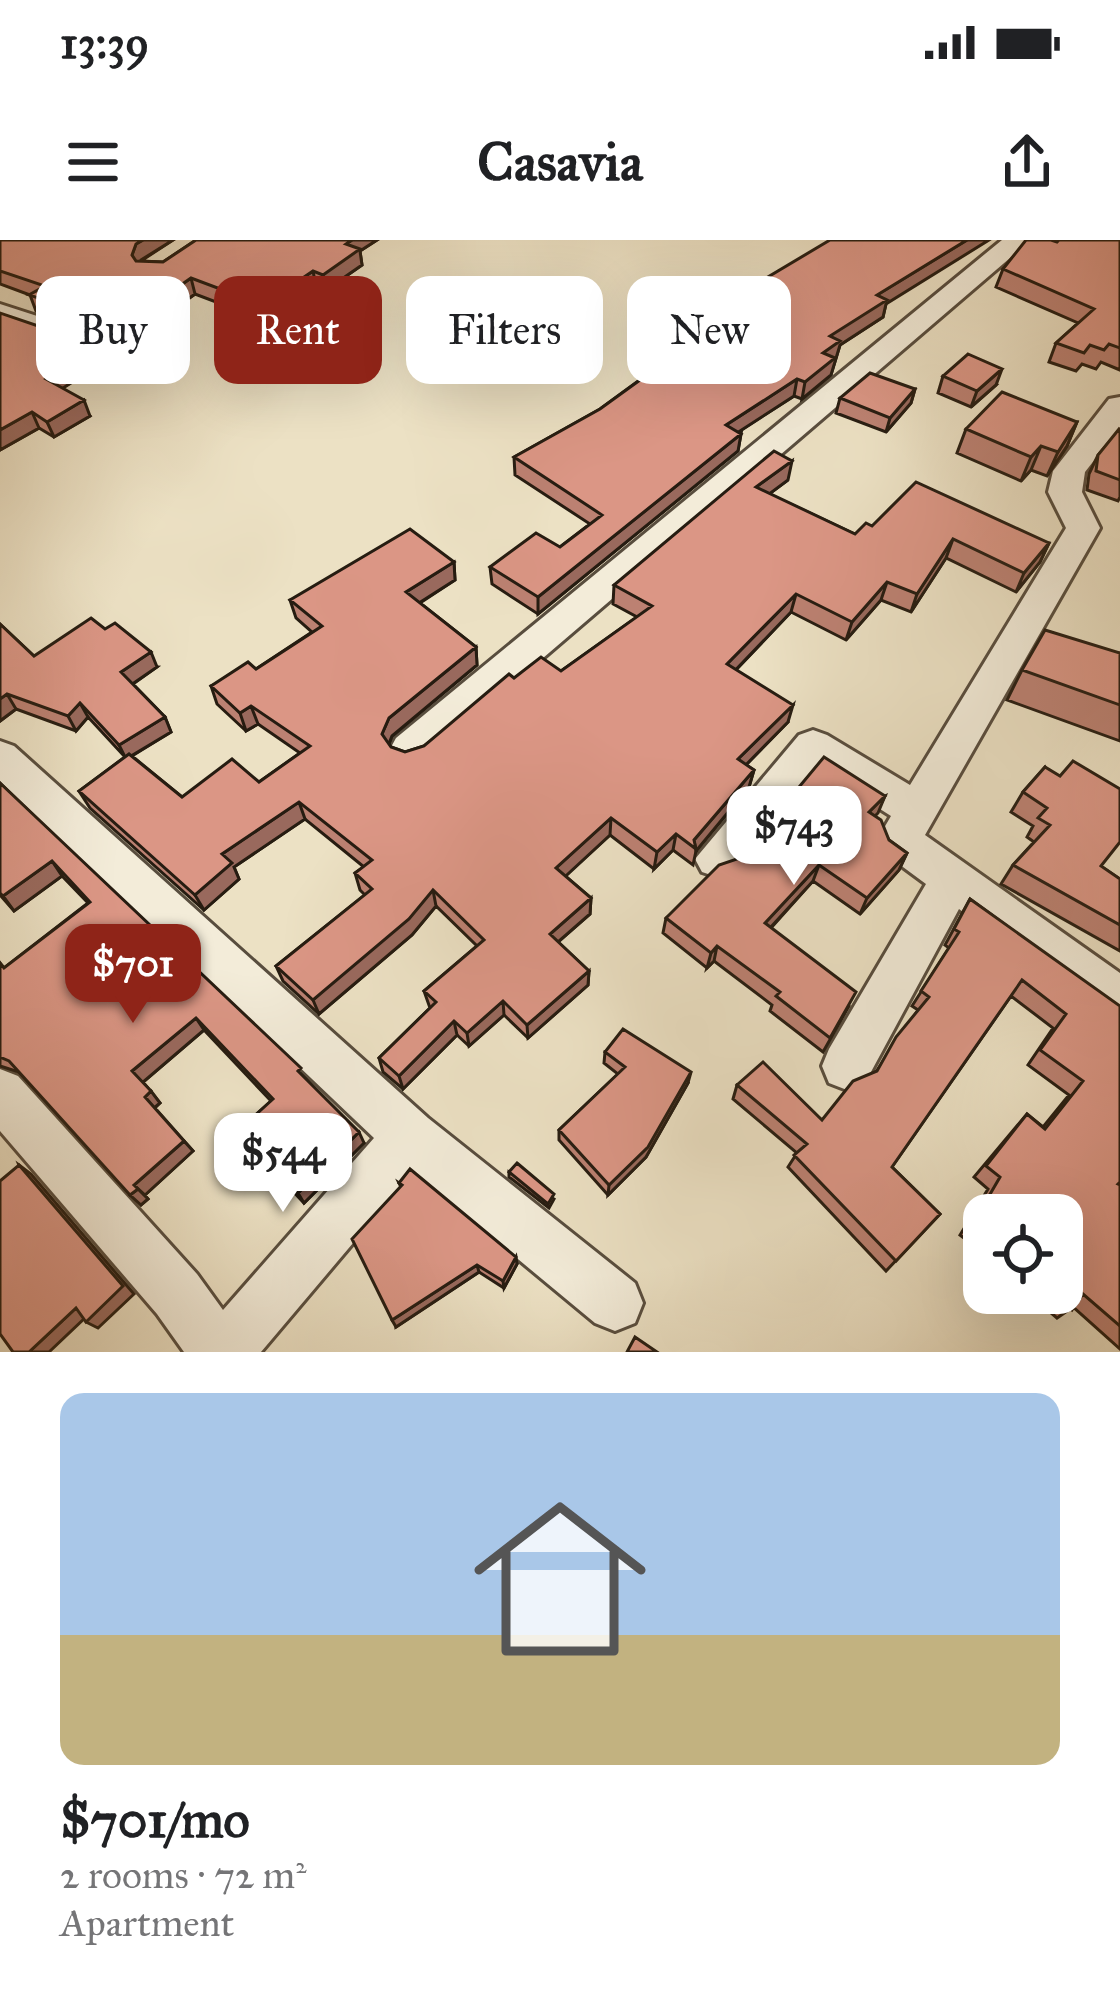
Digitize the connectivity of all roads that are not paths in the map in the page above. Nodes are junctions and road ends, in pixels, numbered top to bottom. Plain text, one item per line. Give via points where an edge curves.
1 (1018, 240) edge
2 (0, 313) edge
3 (36, 325) edge
4 (1112, 428) edge
5 (1020, 637) junction
6 (1060, 650) edge
7 (410, 749) edge
8 (0, 757) edge
9 (919, 812) junction
10 (717, 859) dead end
11 (952, 879) junction
12 (1120, 1000) edge
13 (847, 1066) dead end
14 (0, 1094) edge
15 (410, 1136) junction
16 (615, 1303) dead end
17 (221, 1352) edge

1 - 7 street
2 - 3 street
4 - 5 street via 1069,471 1065,492 1083,528
5 - 6 street
5 - 9 street
8 - 15 street
9 - 10 street via 813,746
9 - 11 street via 898,840
11 - 12 street
11 - 13 street
14 - 17 street
15 - 16 street
15 - 17 street

